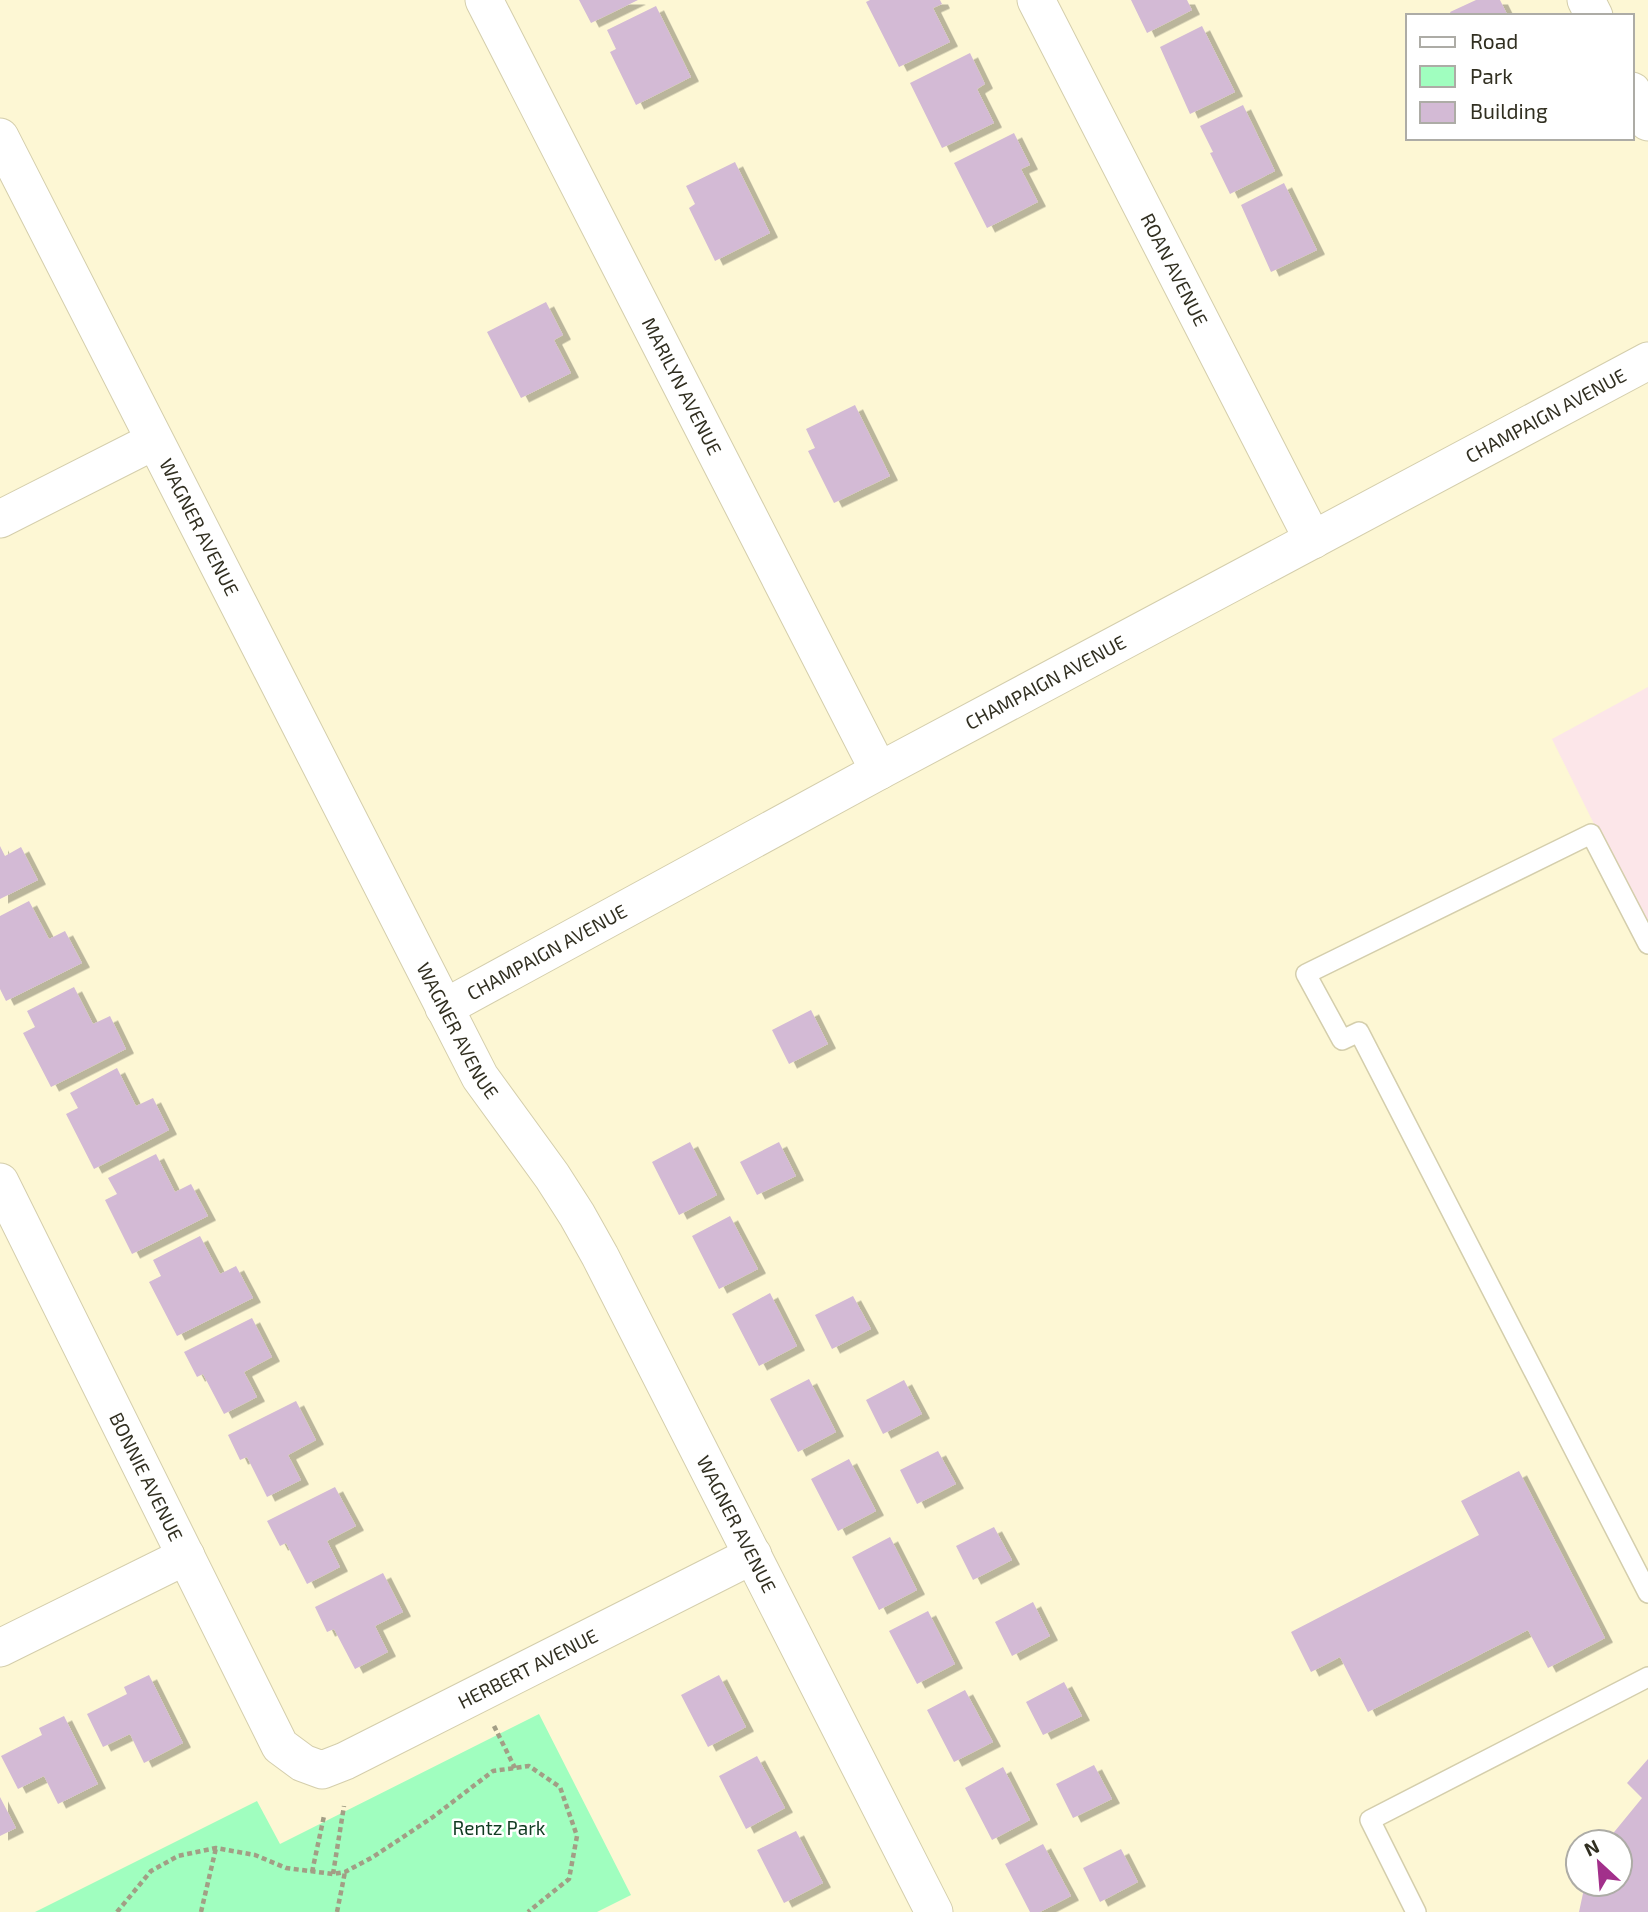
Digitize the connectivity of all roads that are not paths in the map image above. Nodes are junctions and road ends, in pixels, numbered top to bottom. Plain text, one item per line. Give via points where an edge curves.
1 (484, 0) edge
2 (1036, 0) edge
3 (1634, 95) edge
4 (1648, 122) edge
5 (0, 137) edge
6 (1648, 361) edge
7 (154, 441) junction
8 (0, 519) edge
9 (1313, 540) junction
10 (879, 771) junction
11 (1648, 944) edge
12 (444, 1008) junction
13 (0, 1182) edge
14 (752, 1555) junction
15 (186, 1556) junction
16 (1648, 1592) edge
17 (0, 1648) edge
18 (1648, 1677) edge
19 (303, 1763) joint
20 (934, 1912) edge
21 (1416, 1912) edge

1 - 10 street, MARILYN AVENUE
2 - 9 street, ROAN AVENUE
3 - 4 street
5 - 7 street, WAGNER AVENUE
6 - 9 street, CHAMPAIGN AVENUE
7 - 8 street
7 - 12 street, WAGNER AVENUE
9 - 10 street, CHAMPAIGN AVENUE
10 - 12 street, CHAMPAIGN AVENUE
11 - 16 lane via 1591,834 1306,974 1342,1041 1359,1032
12 - 14 street, WAGNER AVENUE via 480,1077 577,1215
13 - 15 street, BONNIE AVENUE
14 - 19 street, HERBERT AVENUE via 333,1765 322,1770
14 - 20 street, WAGNER AVENUE
15 - 17 street
15 - 19 street, BONNIE AVENUE via 280,1746
18 - 21 lane via 1370,1820

